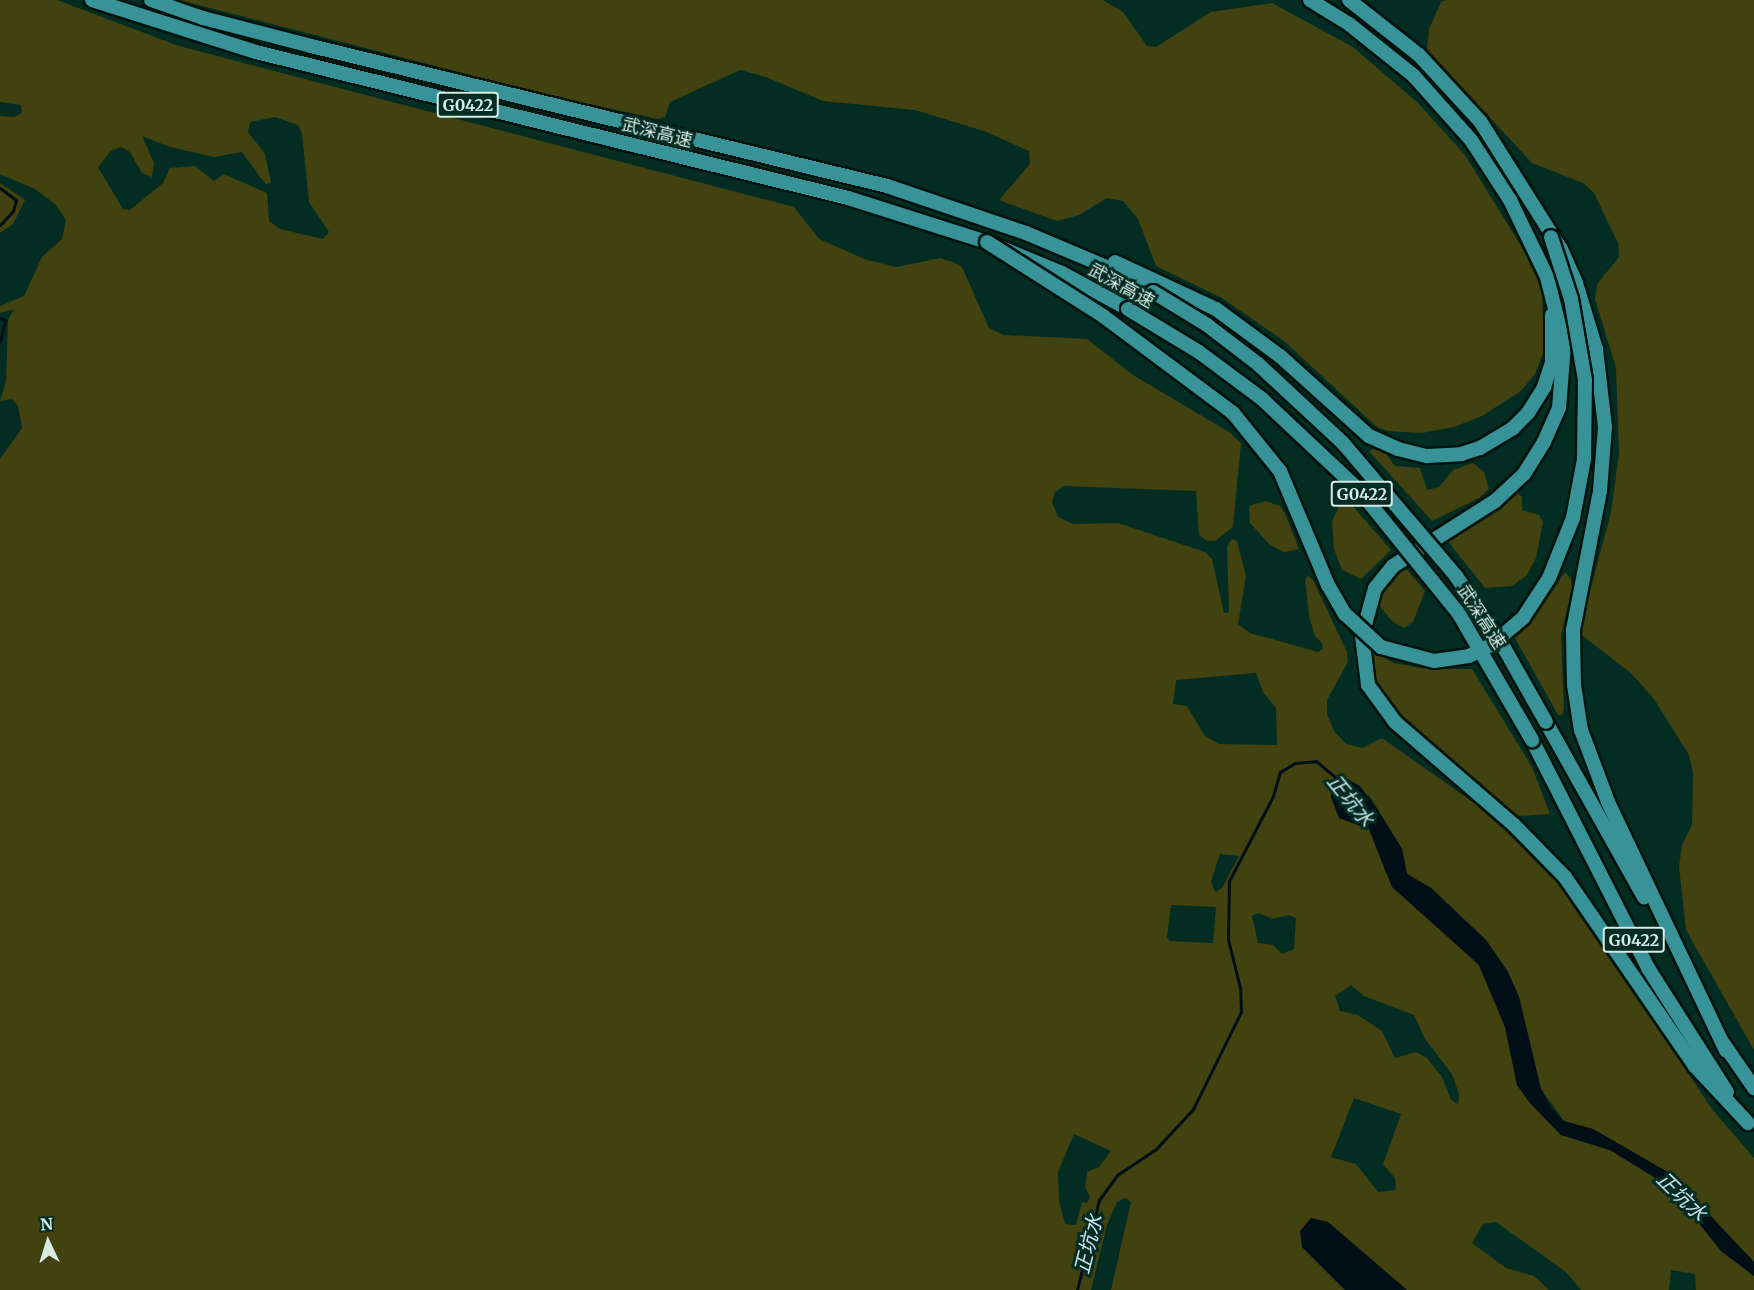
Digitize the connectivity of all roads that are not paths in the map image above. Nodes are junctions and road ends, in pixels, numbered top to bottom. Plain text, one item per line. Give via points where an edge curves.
1 (92, 0) edge
2 (151, 0) edge
3 (1310, 0) edge
4 (1355, 3) edge
5 (1026, 233) junction
6 (1551, 237) junction
7 (987, 242) junction
8 (1538, 261) junction
9 (1726, 1050) junction
10 (1754, 1088) edge
11 (1751, 1127) edge

1 - 7 highway, 武深高速 / G0422 via 256,52 848,198
2 - 5 highway, 武深高速 / G0422 via 311,46 858,179
3 - 8 highway via 1382,49 1450,114 1501,185
4 - 6 highway via 1434,70 1480,121
5 - 8 highway via 1099,255 1216,309 1280,356 1369,436 1427,456 1461,454 1499,438 1514,428 1539,397 1552,363 1553,335 1550,301
5 - 9 highway, 武深高速 / G0422, bridge via 1116,272 1207,325 1258,364 1350,450 1456,576 1546,722
6 - 7 highway, bridge via 1571,299 1585,380 1584,459 1573,518 1549,578 1523,618 1491,645 1469,656 1434,661 1381,647 1345,614 1328,585 1280,471 1233,413 1103,316
6 - 9 highway via 1561,249 1588,322 1601,376 1605,428 1600,491 1573,630 1574,685 1581,730 1608,802
7 - 11 highway, 武深高速 / G0422, bridge via 1062,273 1199,352 1262,399 1359,490 1459,614 1532,740 1648,968
8 - 11 highway via 1558,310 1564,345 1563,384 1554,421 1535,458 1510,488 1404,558 1383,577 1366,611 1363,667 1375,698 1395,722 1514,825 1565,877 1683,1049
9 - 10 highway, 武深高速 / G0422

